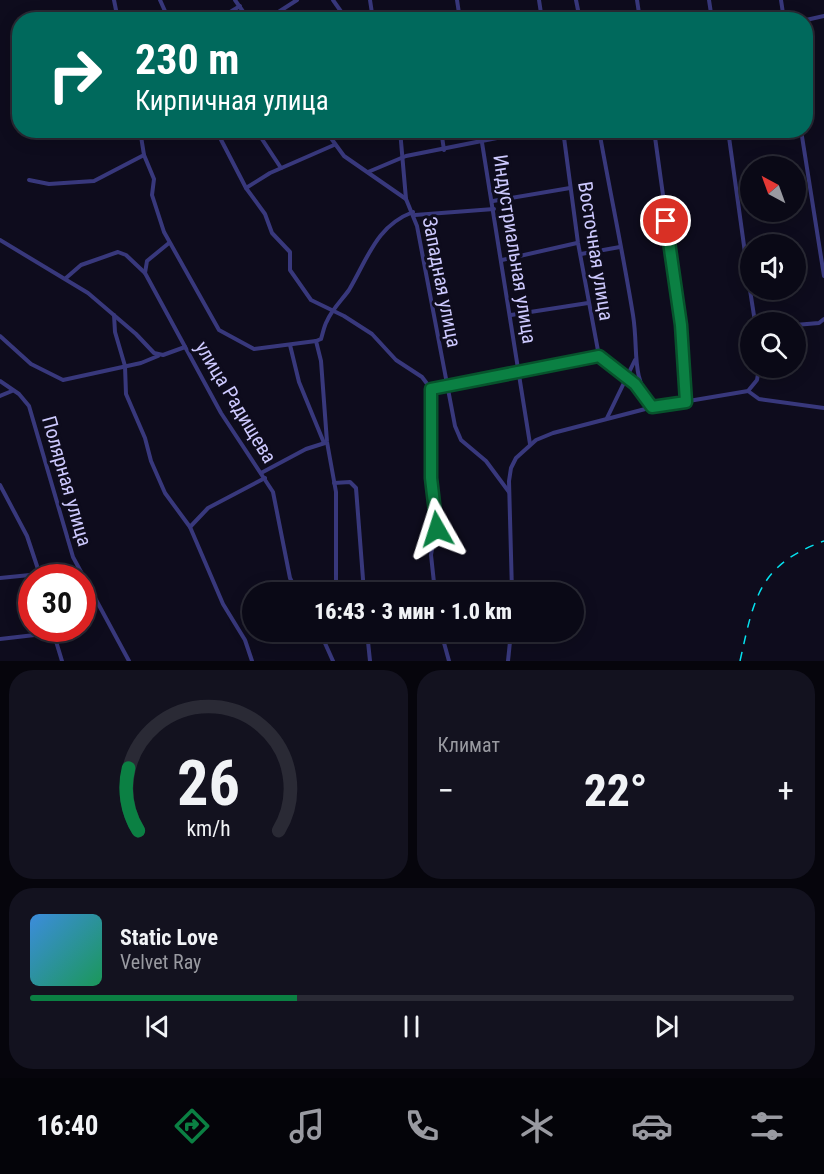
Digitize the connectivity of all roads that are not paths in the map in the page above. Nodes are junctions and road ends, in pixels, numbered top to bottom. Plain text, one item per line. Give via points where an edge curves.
1 (235, 0) edge
2 (297, 0) edge
3 (240, 6) junction
4 (230, 12) edge
5 (244, 12) edge
6 (278, 12) edge
7 (141, 138) edge
8 (220, 138) edge
9 (261, 138) edge
10 (330, 138) edge
11 (400, 138) edge
12 (442, 138) edge
13 (481, 138) edge
14 (500, 138) edge
15 (564, 138) edge
16 (600, 138) edge
17 (655, 138) edge
18 (729, 138) edge
19 (802, 138) edge
20 (482, 142) junction
21 (334, 145) junction
22 (444, 150) junction
23 (144, 155) junction
24 (401, 158) junction
25 (281, 168) junction
26 (368, 172) junction
27 (28, 180) dead end
28 (246, 188) junction
29 (570, 188) junction
30 (406, 199) junction
31 (493, 201) junction
32 (494, 209) junction
33 (414, 213) junction
34 (742, 234) edge
35 (0, 240) edge
36 (169, 243) junction
37 (578, 243) junction
38 (620, 247) junction
39 (581, 254) junction
40 (502, 260) junction
41 (145, 273) junction
42 (824, 276) edge
43 (66, 278) junction
44 (588, 303) junction
45 (333, 311) junction
46 (114, 315) junction
47 (511, 315) junction
48 (824, 319) edge
49 (806, 324) edge
50 (0, 336) edge
51 (316, 341) junction
52 (290, 345) junction
53 (185, 348) junction
54 (159, 355) junction
55 (599, 356) junction
56 (635, 359) junction
57 (125, 366) junction
58 (520, 372) junction
59 (627, 377) junction
60 (757, 378) edge
61 (0, 381) edge
62 (447, 385) junction
63 (431, 389) junction
64 (12, 391) junction
65 (748, 391) junction
66 (642, 392) junction
67 (0, 396) edge
68 (686, 402) junction
69 (652, 407) junction
70 (824, 408) edge
71 (607, 419) junction
72 (325, 443) junction
73 (531, 444) junction
74 (263, 476) junction
75 (334, 483) junction
76 (0, 485) edge
77 (508, 492) junction
78 (8, 504) junction
79 (0, 505) edge
80 (190, 527) junction
81 (36, 564) edge
82 (18, 577) edge
83 (0, 578) edge
84 (292, 582) edge
85 (336, 582) edge
86 (363, 582) edge
87 (434, 582) edge
88 (512, 582) edge
89 (18, 636) edge
90 (0, 639) edge
91 (56, 642) edge
92 (326, 642) edge
93 (369, 642) edge
94 (444, 642) edge
95 (511, 642) edge
96 (62, 661) edge
97 (129, 661) edge
98 (252, 661) edge
99 (333, 661) edge
100 (370, 661) edge
101 (449, 661) edge
102 (508, 661) edge

1 - 3 street
2 - 6 street
3 - 4 street
3 - 5 street
7 - 23 street
8 - 28 street
9 - 25 street
10 - 21 street
11 - 24 street, Западная улица
12 - 22 street
13 - 20 street, Индустриальная улица
14 - 20 street
15 - 29 street, Восточная улица
16 - 38 street
17 - 68 street via 681,325
18 - 34 street
19 - 42 street
20 - 22 street
20 - 31 street, Индустриальная улица
21 - 25 street
21 - 26 street
22 - 24 street
23 - 27 street via 94,181 49,184
23 - 36 street via 154,179 155,206
24 - 26 street
24 - 30 street, Западная улица
25 - 28 street
26 - 30 street
28 - 45 street via 265,214 272,233 290,252 294,279 311,300
29 - 31 street
29 - 37 street, Восточная улица
30 - 33 street, Западная улица
31 - 32 street, Индустриальная улица
32 - 33 street
32 - 40 street, Индустриальная улица
33 - 45 street via 398,218 383,230
33 - 62 street, Западная улица
35 - 43 street
36 - 41 street via 147,261
36 - 52 street via 219,330 254,349
37 - 39 street, Восточная улица
37 - 40 street
38 - 39 street
38 - 56 street via 633,316
39 - 44 street, Восточная улица
40 - 47 street, Индустриальная улица
41 - 43 street via 118,252 81,265
41 - 53 street, улица Радищева
43 - 46 street
44 - 47 street
44 - 55 street, Восточная улица
45 - 51 street via 321,339
45 - 63 street via 372,334
46 - 54 street
46 - 57 street
47 - 58 street, Индустриальная улица
48 - 49 street
50 - 57 street via 31,364 63,380
51 - 52 street
51 - 72 street via 321,361
52 - 72 street via 299,382
53 - 54 street
53 - 74 street, улица Радищева
54 - 57 street
55 - 58 street
55 - 59 street
56 - 59 street
56 - 66 street
57 - 80 street via 126,394 155,473
58 - 62 street
58 - 73 street, Индустриальная улица
59 - 66 street
59 - 71 street
60 - 65 street
61 - 64 street, Полярная улица
62 - 63 street
62 - 77 street, Западная улица via 457,434 486,461
63 - 87 street via 431,478 437,522 431,555
64 - 67 street
64 - 97 street, Полярная улица via 29,406 77,566
65 - 68 street
65 - 70 street via 759,399
66 - 69 street
68 - 69 street
69 - 71 street
71 - 73 street via 553,433
72 - 74 street via 306,449
72 - 75 street
73 - 77 street via 511,468
74 - 80 street via 208,508
74 - 84 street, улица Радищева via 277,506
75 - 85 street
75 - 86 street via 350,482 356,488
76 - 78 street
77 - 88 street
78 - 79 street
78 - 81 street via 27,536
80 - 98 street
82 - 83 street
89 - 90 street
91 - 96 street
92 - 99 street
93 - 100 street
94 - 101 street
95 - 102 street

